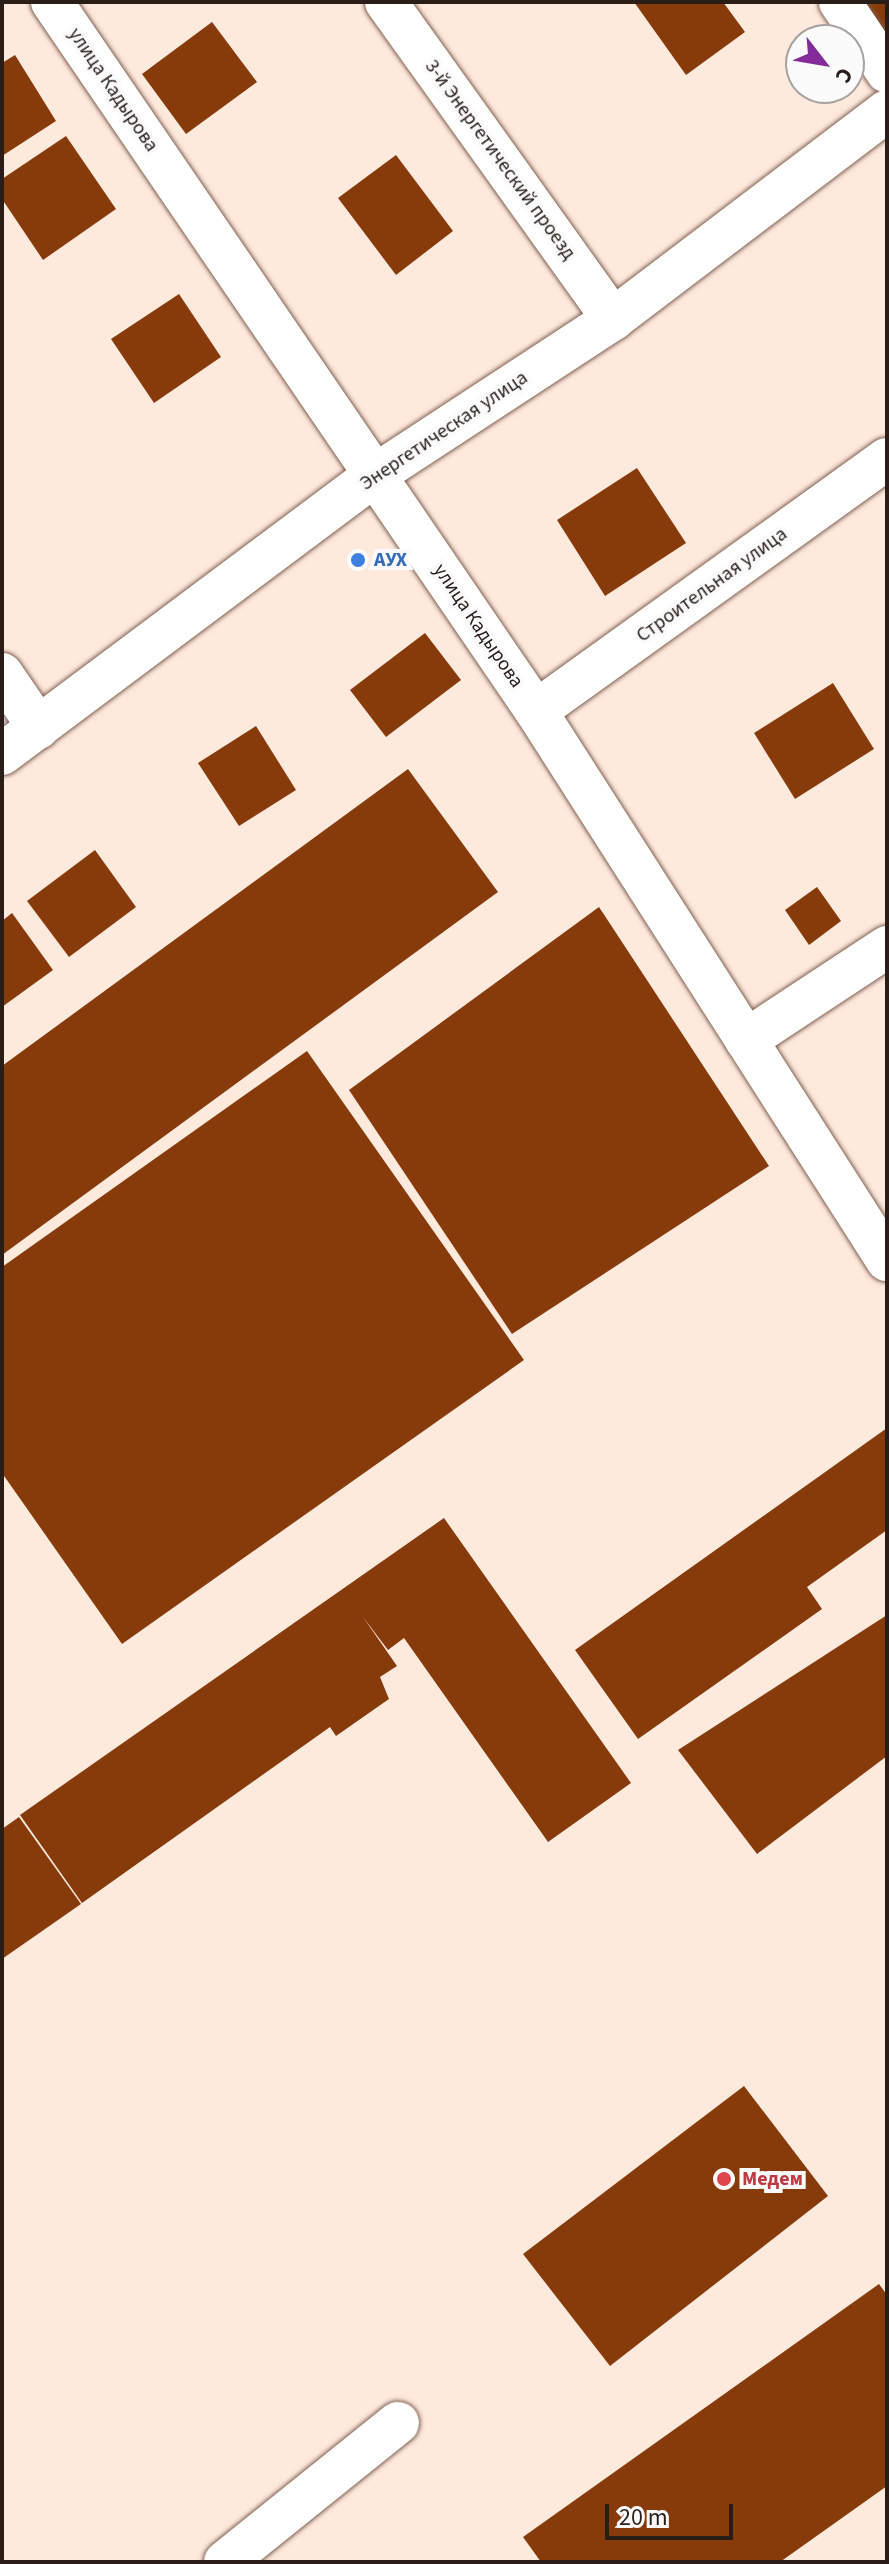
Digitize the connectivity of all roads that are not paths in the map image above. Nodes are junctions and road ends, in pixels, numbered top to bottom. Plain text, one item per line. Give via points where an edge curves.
1 (52, 2) edge
2 (386, 2) edge
3 (840, 2) edge
4 (887, 72) edge
5 (887, 111) edge
6 (613, 319) junction
7 (887, 459) edge
8 (375, 475) junction
9 (2, 674) edge
10 (536, 711) junction
11 (39, 728) junction
12 (2, 754) edge
13 (887, 947) edge
14 (746, 1040) junction
15 (887, 1260) edge
16 (398, 2423) dead end
17 (225, 2562) edge

1 - 8 street, улица Кадырова
2 - 6 street, 3-й Энергетический проезд
3 - 4 street
5 - 6 street, Энергетическая улица
6 - 8 street, Энергетическая улица
7 - 10 street, Строительная улица
8 - 10 street, улица Кадырова
8 - 11 street, Энергетическая улица
9 - 11 street
10 - 14 street, улица Кадырова
11 - 12 street, Энергетическая улица
13 - 14 street
14 - 15 street, улица Кадырова
16 - 17 street

